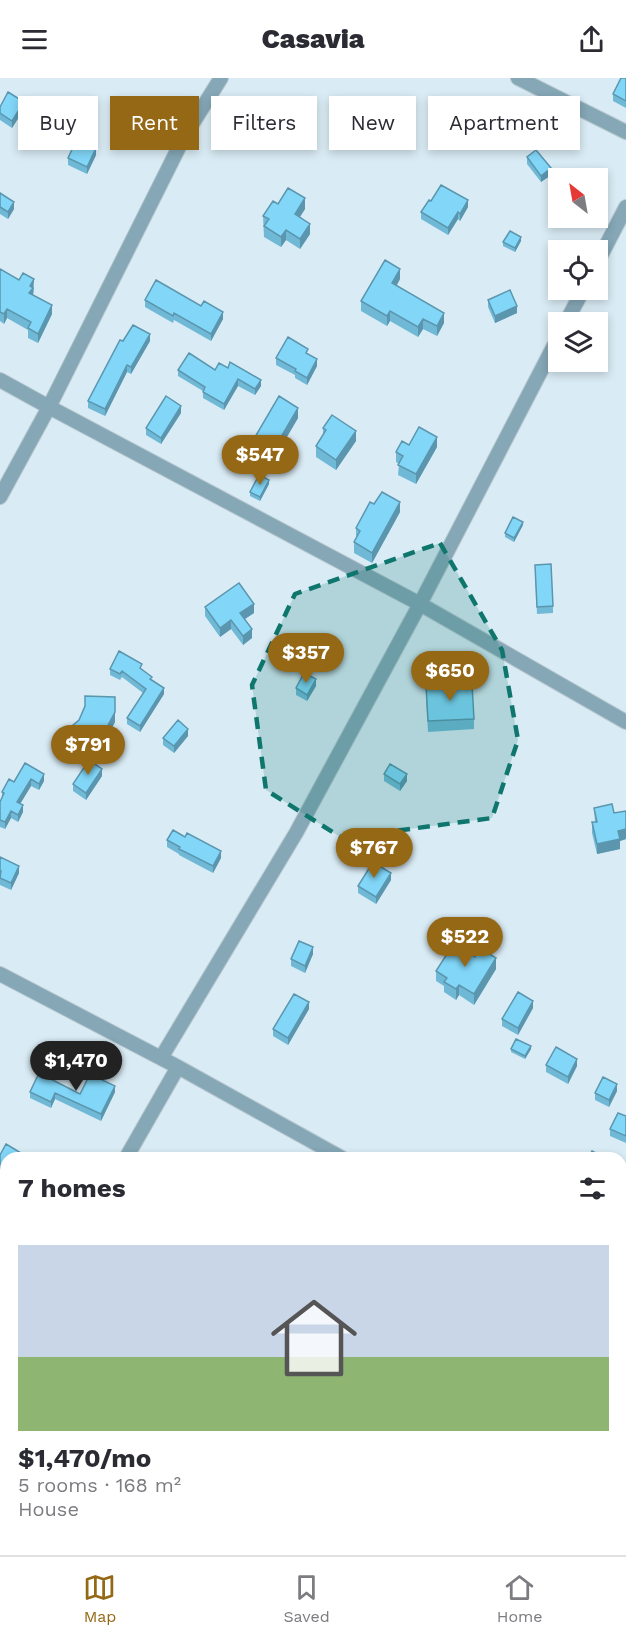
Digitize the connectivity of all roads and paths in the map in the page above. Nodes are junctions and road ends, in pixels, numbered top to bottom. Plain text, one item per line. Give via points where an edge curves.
1 (221, 78) edge
2 (518, 78) edge
3 (626, 132) edge
4 (626, 207) edge
5 (608, 242) edge
6 (548, 357) edge
7 (0, 380) edge
8 (49, 407) junction
9 (0, 497) edge
10 (420, 604) junction
11 (626, 722) edge
12 (0, 974) edge
13 (161, 1058) junction
14 (178, 1067) junction
15 (129, 1152) edge
16 (331, 1152) edge

1 - 8 street via 184,137
2 - 3 street
4 - 5 street
6 - 10 street
7 - 8 street
8 - 9 street
8 - 10 street
10 - 11 street
10 - 13 street via 296,833
12 - 13 street
13 - 14 street
14 - 15 street
14 - 16 street

